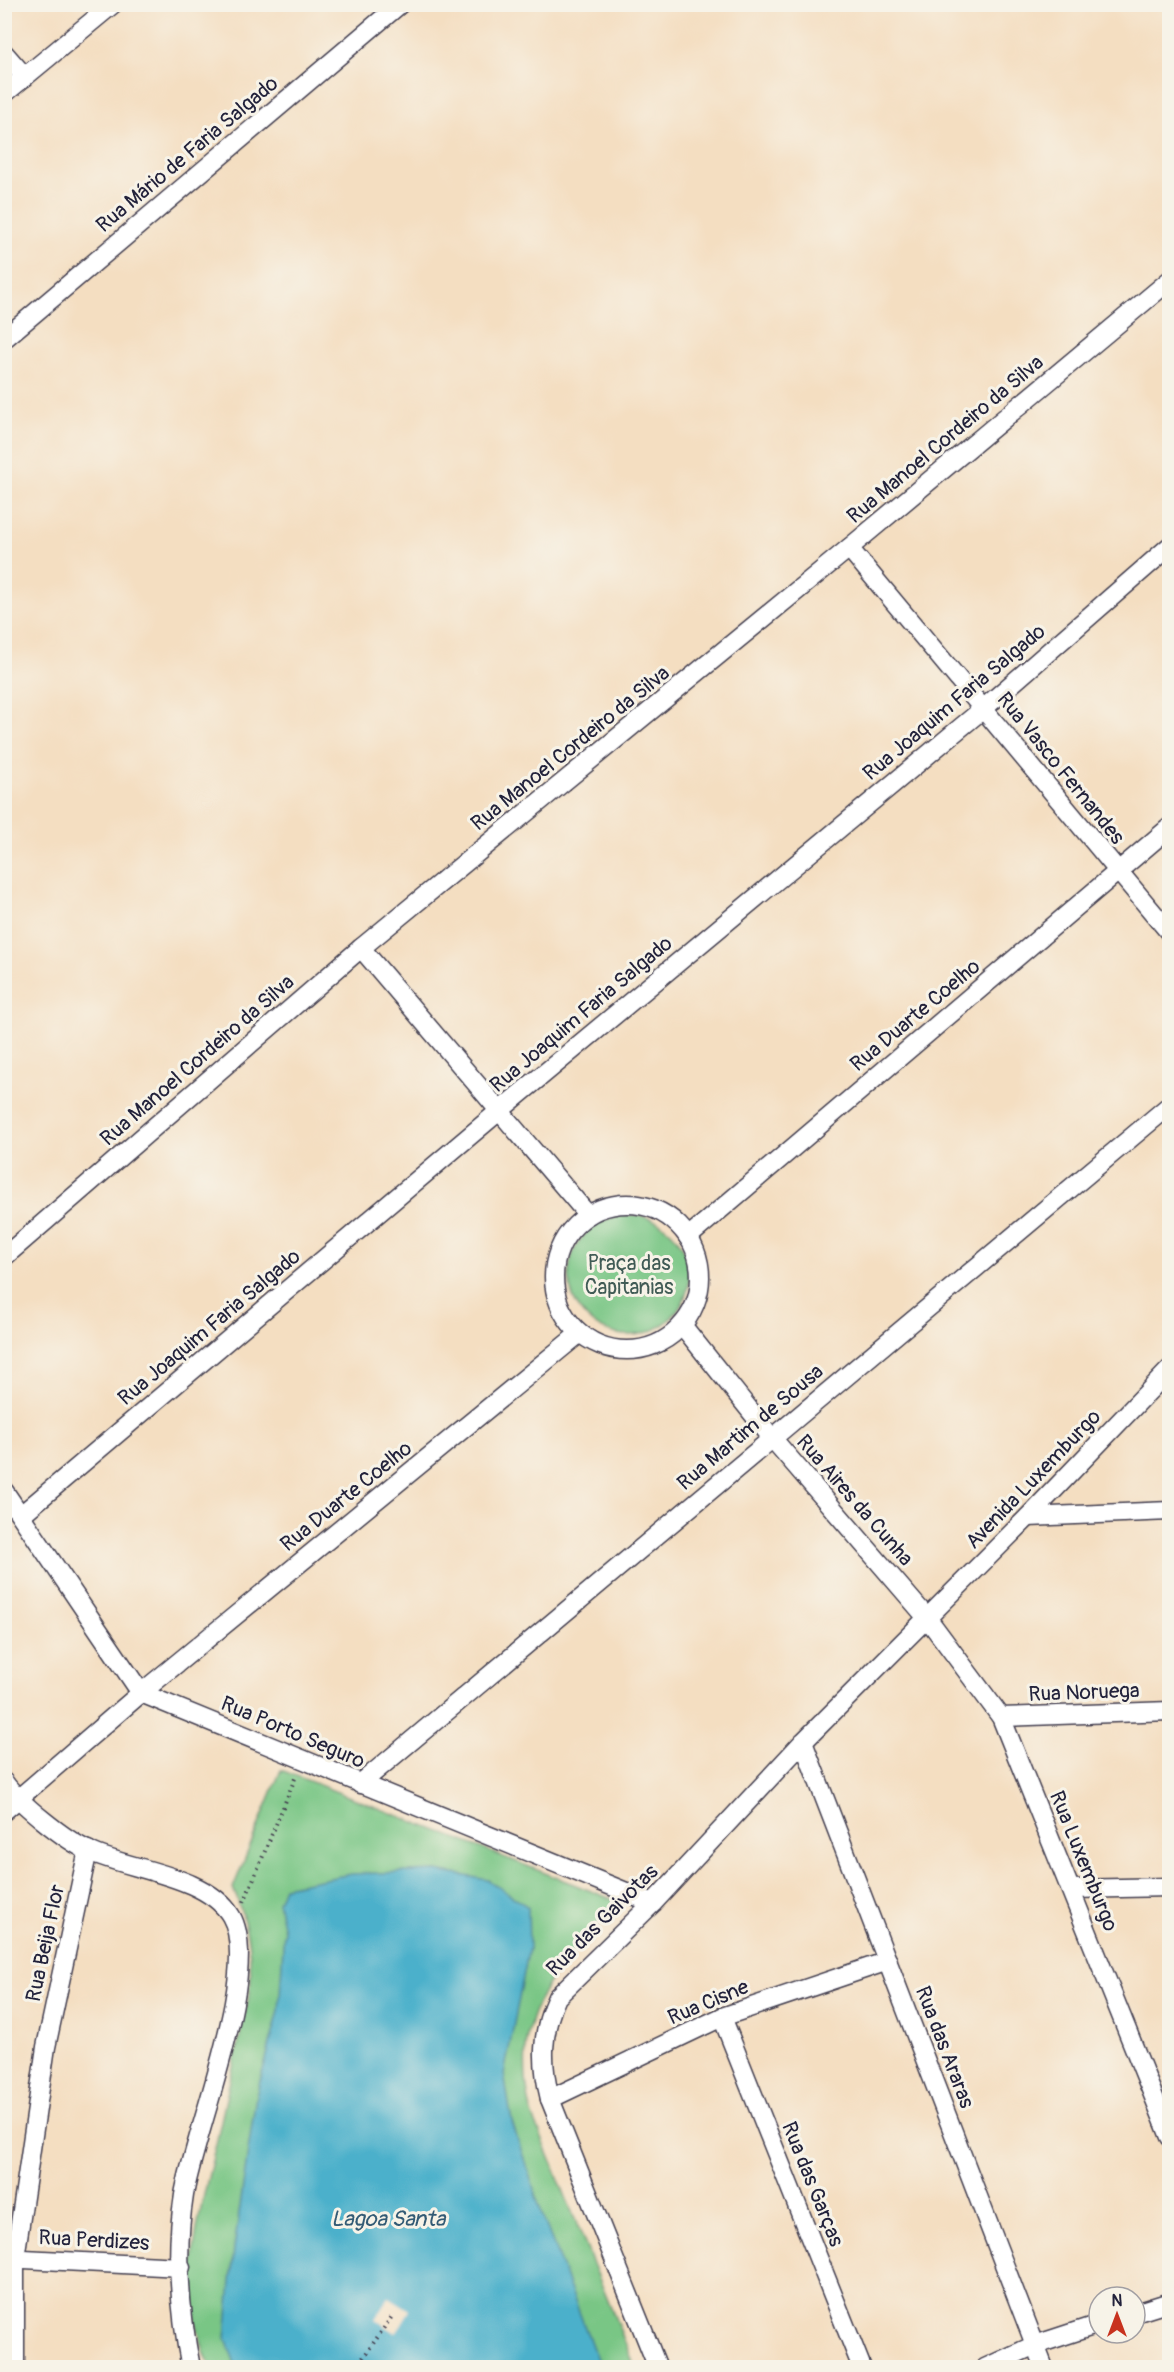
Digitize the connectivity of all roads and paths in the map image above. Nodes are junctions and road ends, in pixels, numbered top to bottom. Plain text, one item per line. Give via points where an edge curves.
1 (113, 4) edge
2 (400, 4) edge
3 (4, 53) edge
4 (25, 76) junction
5 (4, 94) edge
6 (1170, 280) edge
7 (4, 339) edge
8 (1170, 546) edge
9 (849, 548) junction
10 (983, 709) junction
11 (1170, 827) edge
12 (1117, 873) junction
13 (1170, 933) edge
14 (361, 948) junction
15 (1170, 1105) edge
16 (498, 1112) junction
17 (588, 1215) junction
18 (688, 1237) junction
19 (4, 1257) edge
20 (682, 1325) junction
21 (580, 1333) junction
22 (1170, 1369) edge
23 (772, 1438) junction
24 (4, 1491) edge
25 (1170, 1511) edge
26 (21, 1515) junction
27 (1029, 1517) junction
28 (928, 1619) junction
29 (141, 1693) junction
30 (1170, 1711) edge
31 (1001, 1717) junction
32 (803, 1742) junction
33 (303, 1759) junction
34 (4, 1782) edge
35 (360, 1784) junction
36 (11, 1805) edge
37 (87, 1851) junction
38 (1170, 1887) edge
39 (1072, 1889) junction
40 (653, 1902) junction
41 (234, 1925) junction
42 (888, 1962) junction
43 (722, 2017) junction
44 (1161, 2093) edge
45 (550, 2099) junction
46 (1170, 2137) edge
47 (10, 2258) edge
48 (181, 2267) junction
49 (1170, 2302) edge
50 (1147, 2309) edge
51 (393, 2315) dead end
52 (1087, 2329) edge
53 (1035, 2345) junction
54 (15, 2367) edge
55 (191, 2367) edge
56 (356, 2367) edge
57 (657, 2367) edge
58 (862, 2367) edge
59 (985, 2367) edge
60 (1044, 2367) edge

1 - 4 street
2 - 7 street, Rua Mário de Faria Salgado
3 - 4 street
4 - 5 street
6 - 9 street, Rua Manoel Cordeiro da Silva
8 - 10 street, Rua Joaquim Faria Salgado
9 - 10 street, Rua Vasco Fernandes
9 - 14 street, Rua Manoel Cordeiro da Silva
10 - 12 street, Rua Vasco Fernandes
10 - 16 street, Rua Joaquim Faria Salgado
11 - 12 street, Rua Duarte Coelho
12 - 13 street, Rua Vasco Fernandes
12 - 18 street, Rua Duarte Coelho
14 - 16 street
14 - 19 street, Rua Manoel Cordeiro da Silva
15 - 23 street, Rua Martim de Sousa
16 - 17 street
16 - 26 street, Rua Joaquim Faria Salgado
17 - 18 street via 615,1205 643,1206 669,1217
17 - 21 street via 568,1233 556,1258 554,1285 562,1311
18 - 20 street via 698,1259 700,1282 694,1305
20 - 21 street via 656,1344 624,1350 601,1345
20 - 23 street, Rua Aires da Cunha
21 - 29 street, Rua Duarte Coelho
22 - 27 street, Avenida Luxemburgo
23 - 28 street, Rua Aires da Cunha
23 - 35 street, Rua Martim de Sousa
24 - 26 street
25 - 27 street
26 - 29 street
27 - 28 street, Avenida Luxemburgo
28 - 31 street, Rua Luxemburgo
28 - 32 street, Rua das Gaivotas
29 - 33 street, Rua Porto Seguro
29 - 36 street, Rua Duarte Coelho
30 - 31 street, Rua Noruega
31 - 39 street, Rua Luxemburgo
32 - 40 street, Rua das Gaivotas
32 - 42 street, Rua das Araras
33 - 35 street, Rua Porto Seguro
33 - 41 path
34 - 36 street
35 - 40 street, Rua Porto Seguro
36 - 37 street
37 - 41 street via 194,1886 218,1900
37 - 47 street, Rua Beija Flor via 46,2047
38 - 39 street
39 - 44 street, Rua Luxemburgo
40 - 45 street, Rua das Gaivotas via 557,1997 543,2044 544,2076
41 - 48 street via 239,1966 230,2022 184,2196
42 - 43 street, Rua Cisne
42 - 53 street, Rua das Araras
43 - 45 street, Rua Cisne
43 - 58 street, Rua das Garças
44 - 46 street, Rua Luxemburgo
45 - 57 street, Rua das Gaivotas
47 - 48 street, Rua Perdizes
47 - 54 street, Rua Beija Flor
48 - 55 street via 182,2322
49 - 50 street
51 - 56 path
52 - 53 street
53 - 59 street
53 - 60 street, Rua das Araras

